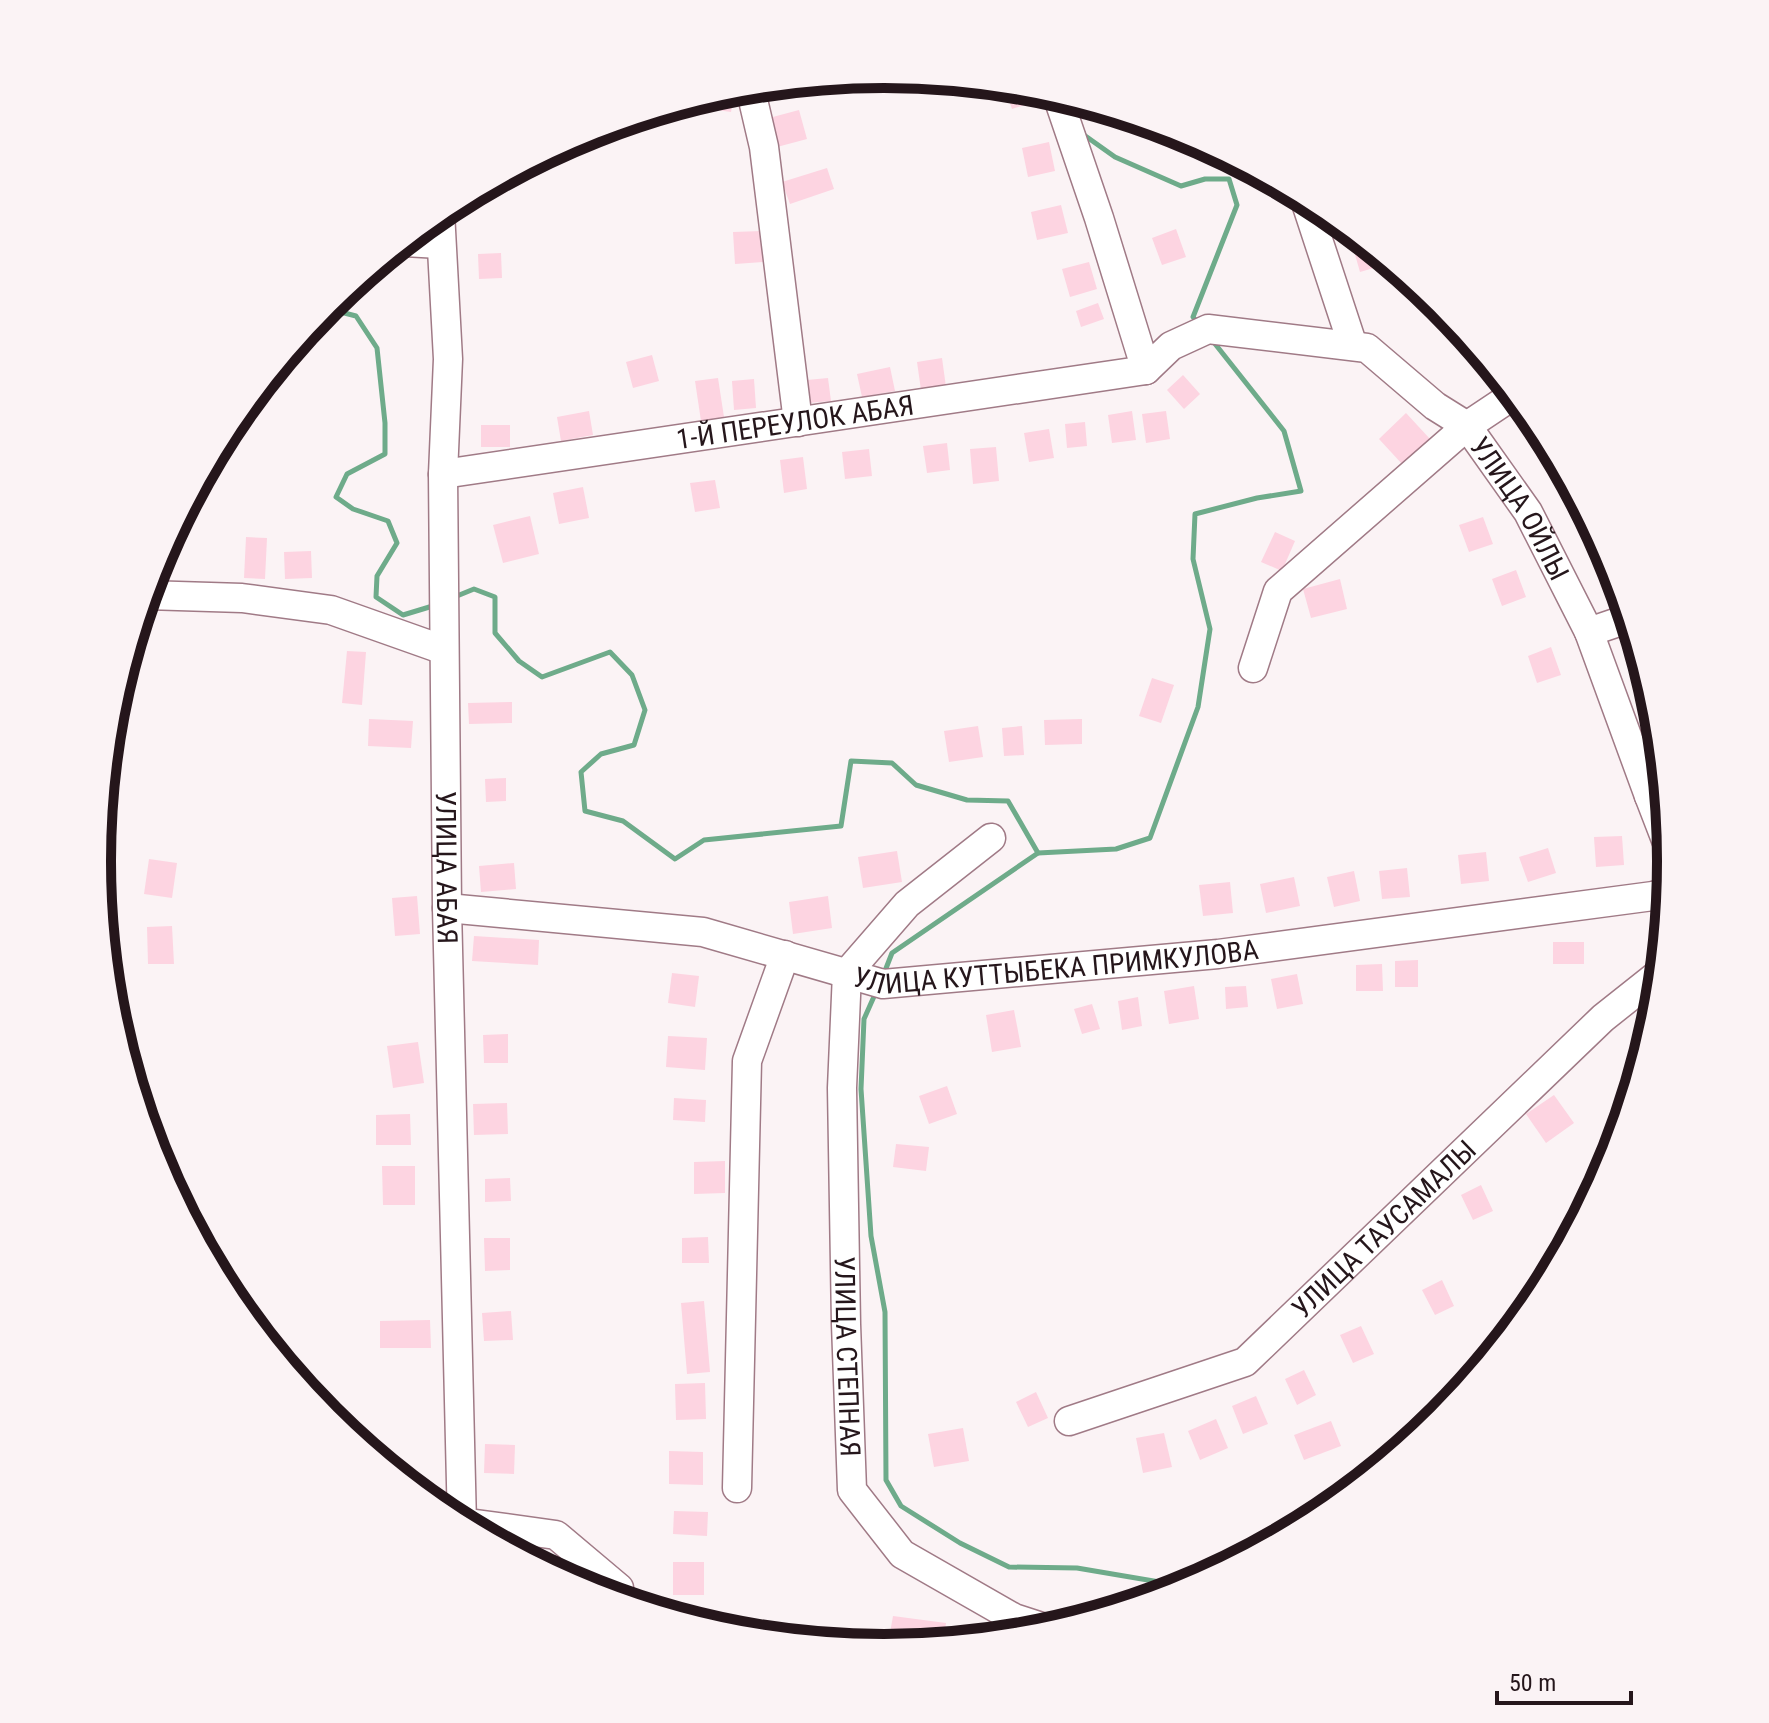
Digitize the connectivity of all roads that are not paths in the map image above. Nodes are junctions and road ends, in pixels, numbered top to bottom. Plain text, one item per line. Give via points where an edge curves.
1 (753, 100) edge
2 (1062, 109) edge
3 (1310, 216) edge
4 (440, 229) edge
5 (421, 243) edge
6 (440, 244) junction
7 (1353, 346) junction
8 (1146, 370) junction
9 (1505, 401) edge
10 (798, 422) junction
11 (1467, 426) junction
12 (443, 474) junction
13 (159, 595) edge
14 (1620, 622) edge
15 (1589, 632) junction
16 (444, 650) junction
17 (1253, 668) dead end
18 (1653, 784) edge
19 (991, 838) dead end
20 (1657, 894) edge
21 (447, 908) junction
22 (785, 955) junction
23 (847, 973) junction
24 (1648, 983) edge
25 (1069, 1421) dead end
26 (737, 1488) dead end
27 (462, 1509) edge
28 (491, 1527) edge
29 (618, 1587) edge
30 (1025, 1622) edge

1 - 10 street via 764,147
2 - 8 street
3 - 7 street
4 - 6 street, УЛИЦА АБАЯ
5 - 6 street
6 - 12 street, УЛИЦА АБАЯ via 448,359
7 - 8 street, УЛИЦА ОЙЛЫ via 1208,329 1171,346
7 - 11 street, УЛИЦА ОЙЛЫ via 1367,348
8 - 10 street, 1-Й ПЕРЕУЛОК АБАЯ
9 - 11 street
10 - 12 street, 1-Й ПЕРЕУЛОК АБАЯ
11 - 15 street, УЛИЦА ОЙЛЫ via 1528,512
11 - 17 street via 1278,591
12 - 16 street, УЛИЦА АБАЯ
13 - 16 street via 242,598 331,610
14 - 15 street
15 - 18 street, УЛИЦА ОЙЛЫ
16 - 21 street, УЛИЦА АБАЯ
19 - 23 street via 907,904
20 - 23 street, УЛИЦА КУТТЫБЕКА ПРИМКУЛОВА via 1218,954 883,984
21 - 22 street, УЛИЦА КУТТЫБЕКА ПРИМКУЛОВА via 703,932
21 - 27 street, УЛИЦА АБАЯ
22 - 23 street, УЛИЦА КУТТЫБЕКА ПРИМКУЛОВА
22 - 26 street via 747,1061
23 - 30 street, УЛИЦА СТЕПНАЯ via 842,1088 852,1490 902,1554
24 - 25 street, УЛИЦА ТАУСАМАЛЫ via 1603,1018 1245,1362
28 - 29 street via 556,1535

